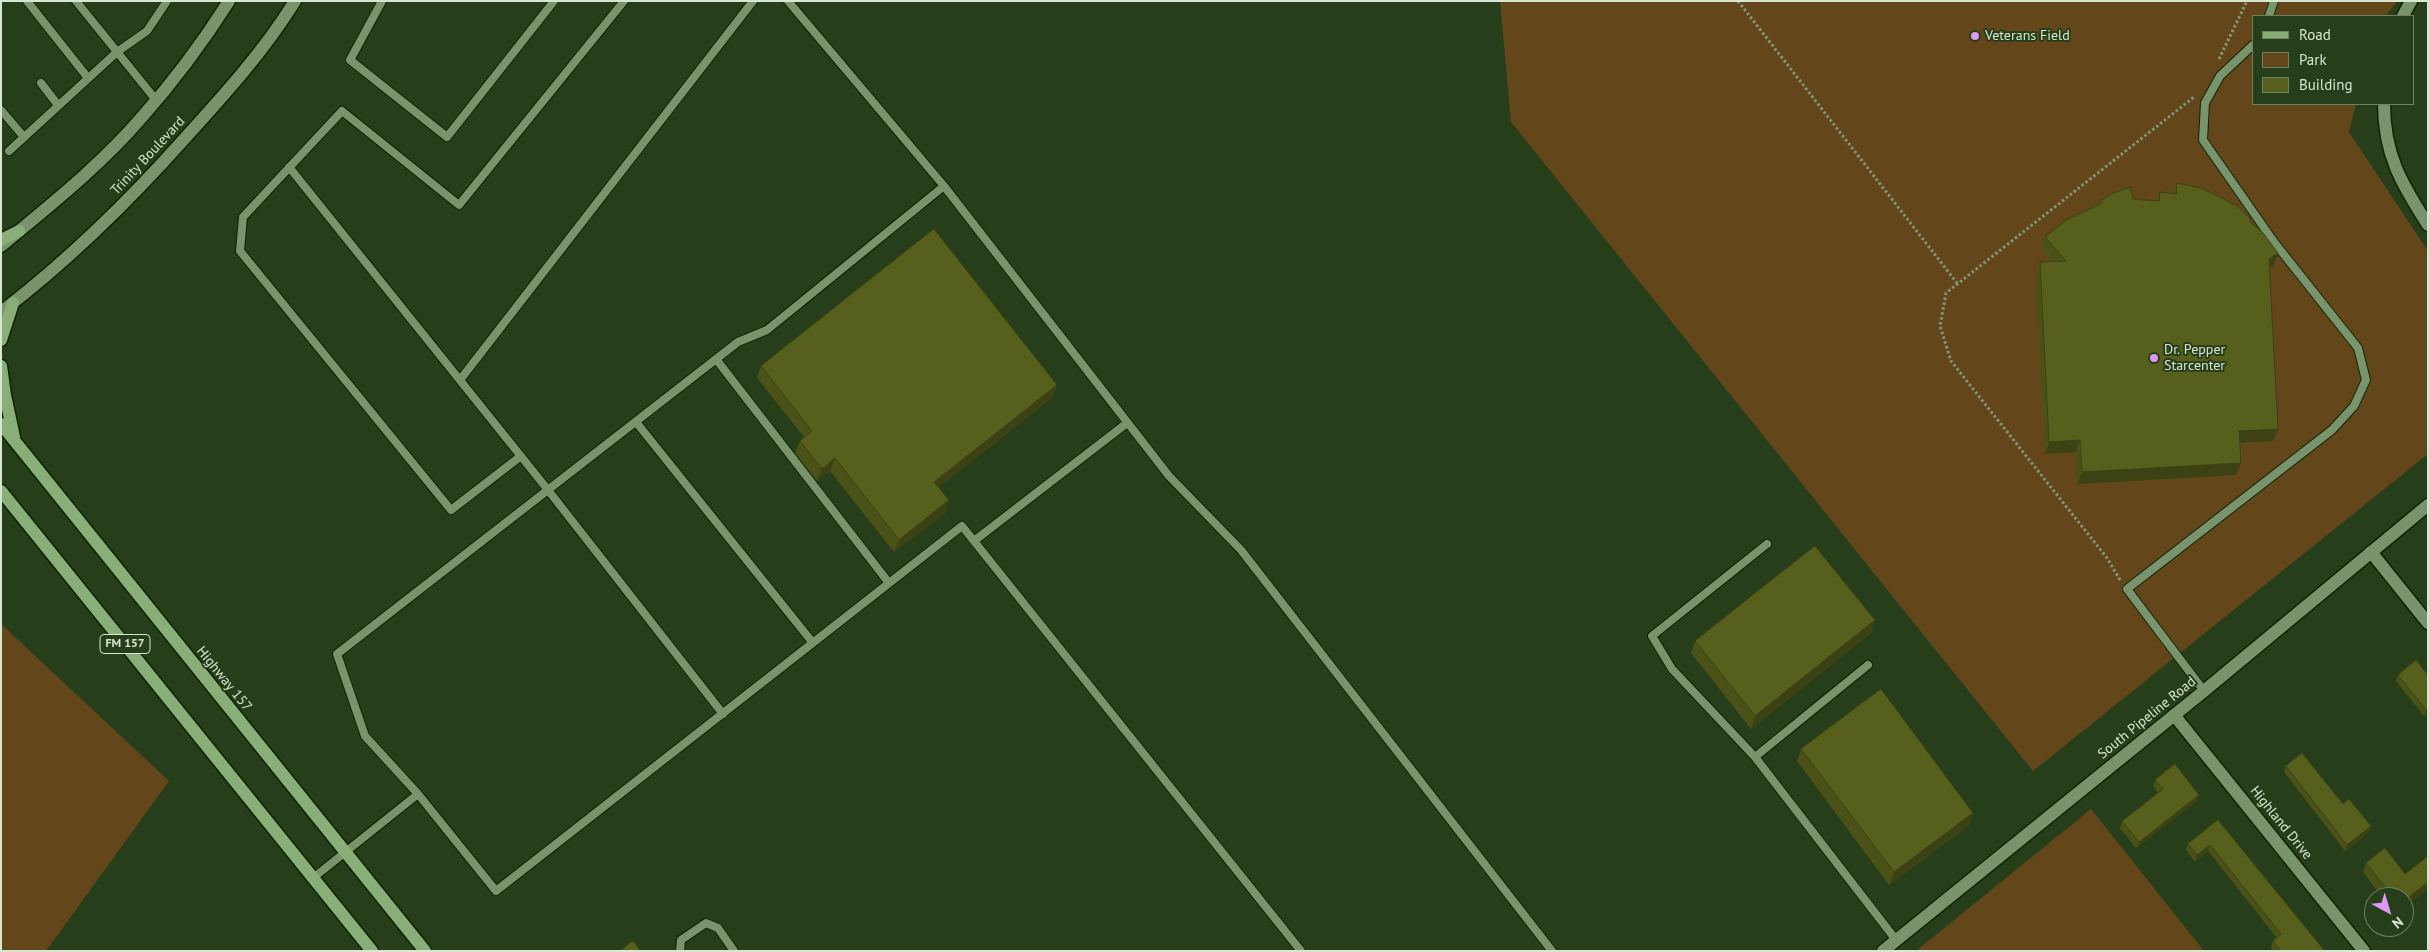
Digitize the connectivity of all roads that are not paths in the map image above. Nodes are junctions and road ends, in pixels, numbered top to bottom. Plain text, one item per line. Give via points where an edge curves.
1 (27, 1) edge
2 (76, 1) edge
3 (167, 1) edge
4 (229, 1) edge
5 (295, 1) edge
6 (382, 1) edge
7 (554, 1) edge
8 (624, 1) edge
9 (753, 1) edge
10 (788, 1) edge
11 (2274, 1) edge
12 (2411, 1) edge
13 (2269, 15) edge
14 (2404, 15) edge
15 (2252, 46) edge
16 (117, 52) junction
17 (88, 78) junction
18 (41, 84) dead end
19 (156, 100) junction
20 (58, 105) junction
21 (2384, 105) edge
22 (1, 110) edge
23 (24, 137) junction
24 (9, 151) dead end
25 (289, 167) junction
26 (944, 186) junction
27 (2427, 222) edge
28 (19, 231) junction
29 (1, 240) edge
30 (1, 246) edge
31 (13, 303) junction
32 (1, 312) edge
33 (1, 340) edge
34 (716, 359) junction
35 (1, 366) edge
36 (460, 380) junction
37 (636, 422) junction
38 (1127, 423) junction
39 (1, 424) edge
40 (14, 440) junction
41 (520, 456) junction
42 (548, 490) junction
43 (1, 491) edge
44 (2428, 506) edge
45 (974, 541) junction
46 (1767, 544) dead end
47 (2371, 552) junction
48 (889, 583) junction
49 (2428, 623) edge
50 (813, 643) junction
51 (1868, 665) dead end
52 (2204, 691) junction
53 (723, 714) junction
54 (2174, 715) junction
55 (1755, 757) junction
56 (418, 794) junction
57 (346, 854) junction
58 (313, 878) junction
59 (1896, 940) junction
60 (372, 951) edge
61 (425, 951) edge
62 (680, 951) edge
63 (734, 951) edge
64 (1301, 951) edge
65 (1552, 951) edge
66 (1883, 951) edge
67 (2364, 951) edge

1 - 17 lane
2 - 16 lane
3 - 16 lane via 147,31
4 - 19 street via 188,61
5 - 31 street, Trinity Boulevard via 278,30 235,84 143,186
6 - 7 lane via 350,60 447,137
8 - 25 lane via 459,204 342,111
9 - 36 lane
10 - 26 lane
11 - 13 lane
12 - 14 street
15 - 52 lane via 2220,76 2205,103 2203,140 2274,242 2358,348 2366,380 2354,406 2332,430 2126,589
16 - 17 lane
16 - 19 lane
17 - 20 lane
18 - 20 lane
19 - 28 street via 95,164
20 - 23 lane
21 - 27 street via 2390,156 2402,185
22 - 23 lane
23 - 24 lane
25 - 36 lane
25 - 41 lane via 243,217 240,251 452,510
26 - 34 lane via 767,330 738,342
26 - 38 lane
28 - 29 main road
28 - 30 street
31 - 32 street, Trinity Boulevard
31 - 33 main road
34 - 37 lane
34 - 48 lane
35 - 40 main road
36 - 41 lane
37 - 42 lane
37 - 50 lane
38 - 45 lane
38 - 65 lane via 1169,476 1240,550
39 - 40 main road, Highway 157 / FM 157
40 - 57 main road, Highway 157 / FM 157
41 - 42 lane
42 - 53 lane
42 - 56 lane via 337,654 366,736
43 - 58 main road, FM 157
44 - 47 street, South Pipeline Road
45 - 48 lane via 962,526
45 - 64 lane
46 - 55 lane via 1652,636 1672,669
47 - 49 street
47 - 52 street, South Pipeline Road
48 - 50 lane
50 - 53 lane
51 - 55 lane
52 - 54 street, South Pipeline Road
53 - 56 lane via 496,891
54 - 59 street, South Pipeline Road
54 - 67 street, Highland Drive
55 - 59 lane
56 - 57 lane
57 - 58 lane
57 - 61 main road, Highway 157 / FM 157
58 - 60 main road, FM 157
59 - 66 street, South Pipeline Road
62 - 63 lane via 681,940 706,923 718,928

